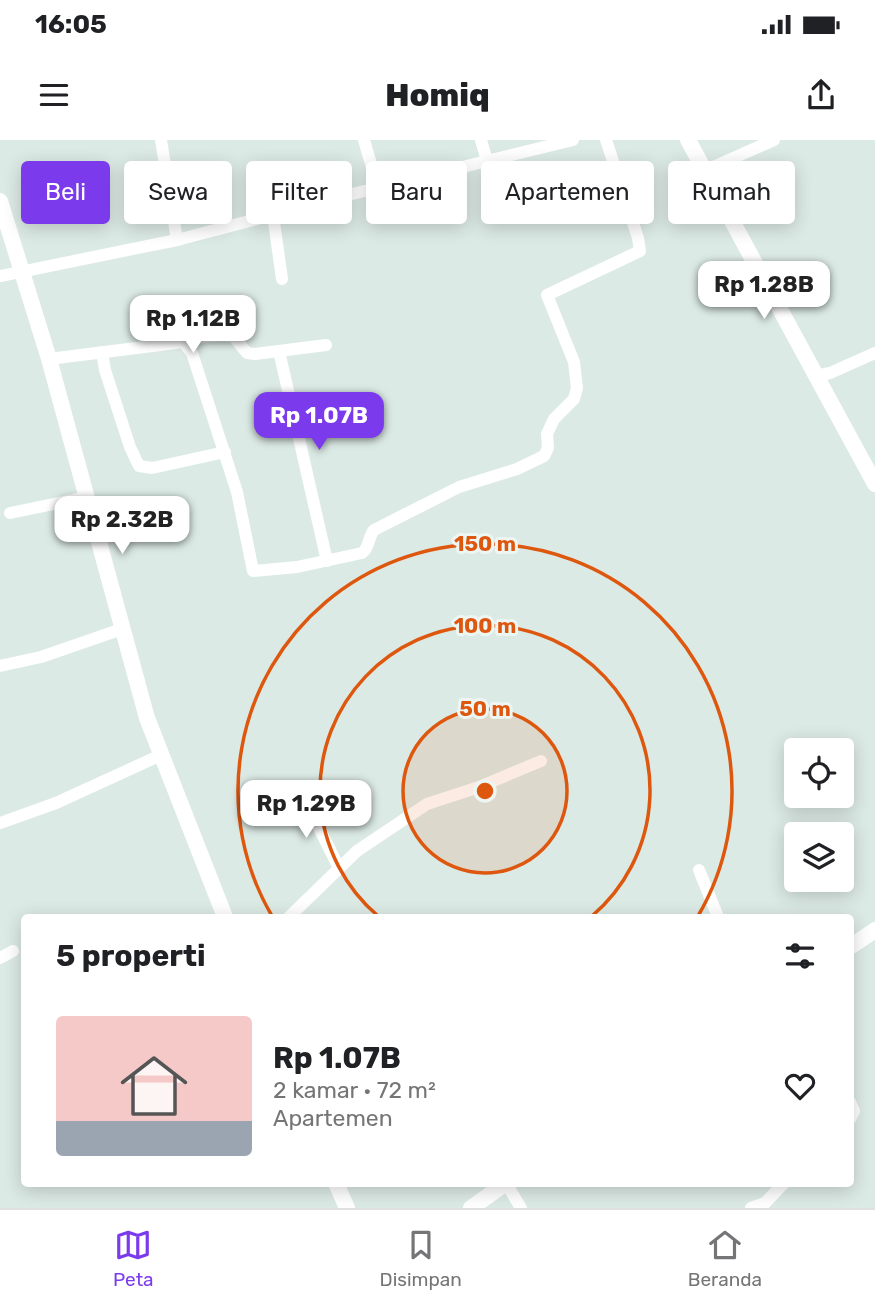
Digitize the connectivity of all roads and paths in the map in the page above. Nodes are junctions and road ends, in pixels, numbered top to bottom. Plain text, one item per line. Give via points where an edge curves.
1 (161, 140) edge
2 (364, 140) edge
3 (481, 140) edge
4 (573, 140) edge
5 (606, 140) edge
6 (688, 140) edge
7 (774, 140) edge
8 (370, 161) edge
9 (487, 161) joint
10 (699, 161) edge
11 (727, 161) edge
12 (0, 201) edge
13 (246, 222) edge
14 (273, 224) edge
15 (733, 224) edge
16 (177, 240) junction
17 (23, 272) junction
18 (0, 276) edge
19 (282, 279) dead end
20 (182, 341) junction
21 (326, 345) dead end
22 (279, 351) junction
23 (102, 352) junction
24 (875, 353) edge
25 (49, 359) junction
26 (815, 376) junction
27 (225, 452) junction
28 (875, 484) edge
29 (87, 497) junction
30 (10, 513) dead end
31 (327, 561) junction
32 (122, 629) junction
33 (0, 666) edge
34 (161, 755) junction
35 (541, 761) dead end
36 (312, 799) dead end
37 (0, 823) edge
38 (339, 868) junction
39 (699, 870) dead end
40 (224, 914) edge
41 (292, 914) edge
42 (717, 914) edge
43 (875, 930) edge
44 (854, 944) edge
45 (13, 951) dead end
46 (0, 958) edge
47 (338, 1187) edge
48 (500, 1187) edge
49 (508, 1187) edge
50 (780, 1187) edge
51 (347, 1208) edge
52 (471, 1208) edge
53 (521, 1208) edge
54 (751, 1208) edge

1 - 16 street
2 - 8 street
3 - 9 street
4 - 9 street
5 - 31 street via 640,251 547,295 574,362 577,388 574,398 554,419 547,434 547,452 517,469 459,487 374,530 362,553
6 - 10 street
7 - 11 street
12 - 17 street
13 - 16 street
14 - 19 street
15 - 26 street
16 - 17 street
17 - 18 street
17 - 25 street
20 - 22 street via 229,336 247,353
20 - 23 street
20 - 27 street via 192,353
21 - 22 street
22 - 31 street
23 - 25 street
23 - 27 street via 139,466 152,468
24 - 26 street
25 - 29 street
26 - 28 street
27 - 31 street via 253,571
29 - 30 street
29 - 32 street
32 - 33 street
32 - 34 street
34 - 37 street
34 - 40 street
35 - 38 street via 427,804 374,838
36 - 38 street via 319,828
38 - 41 street
39 - 42 street
43 - 44 street
45 - 46 street
47 - 51 street
48 - 52 street
49 - 53 street
50 - 54 street via 765,1203

